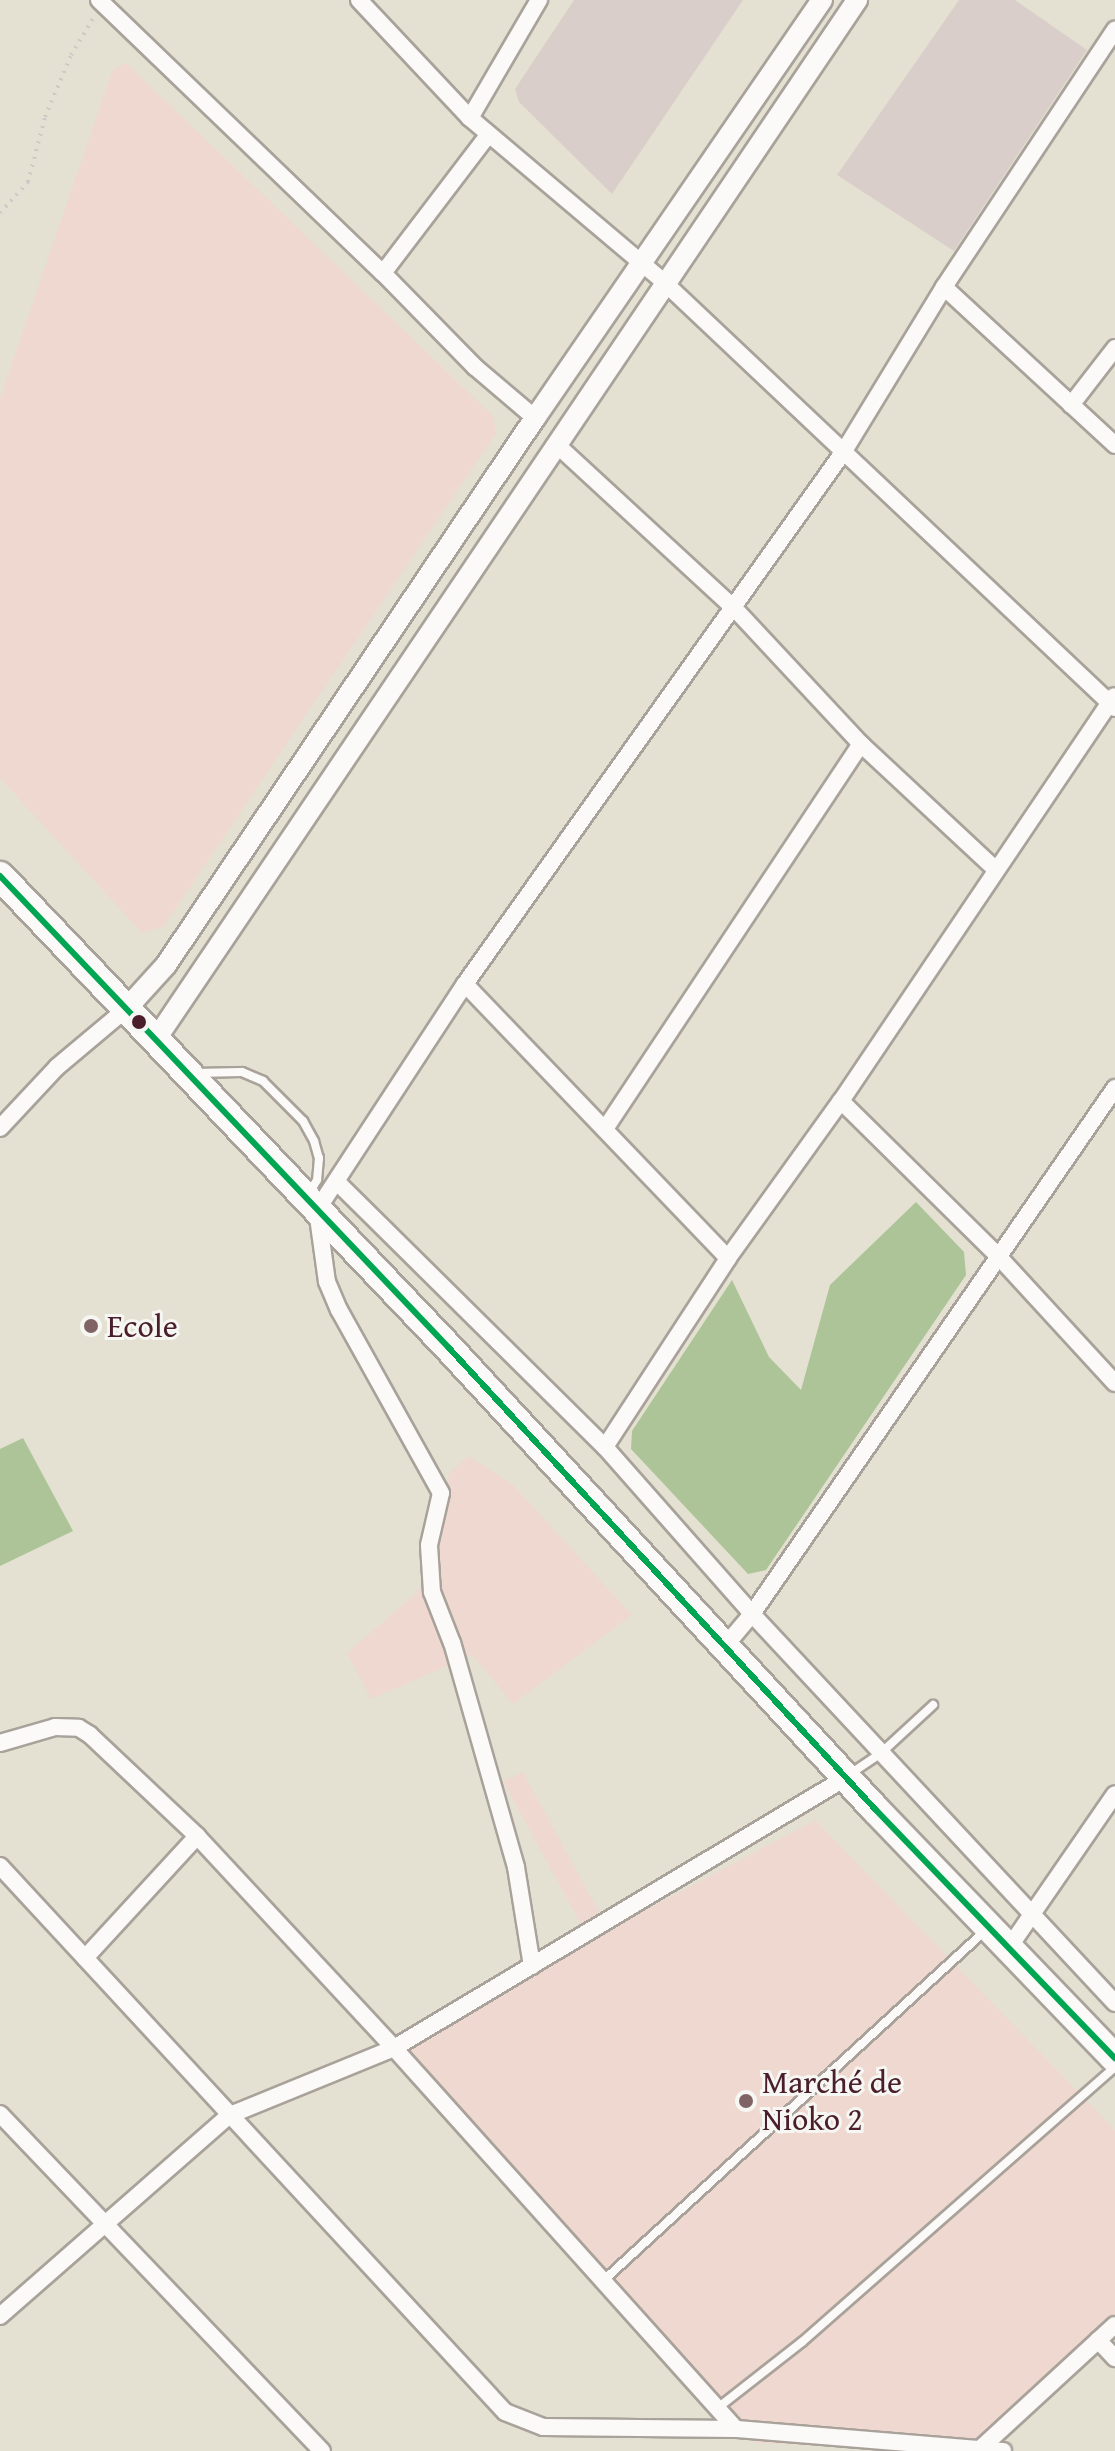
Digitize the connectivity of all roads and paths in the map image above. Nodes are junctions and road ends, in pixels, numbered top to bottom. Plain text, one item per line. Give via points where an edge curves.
1 (359, 0) edge
2 (539, 0) edge
3 (822, 0) edge
4 (857, 0) edge
5 (100, 2) edge
6 (1115, 30) edge
7 (470, 118) junction
8 (488, 135) junction
9 (0, 213) edge
10 (642, 264) junction
11 (383, 273) junction
12 (665, 283) junction
13 (944, 287) junction
14 (1115, 348) edge
15 (1071, 405) junction
16 (535, 418) junction
17 (556, 444) junction
18 (1115, 445) edge
19 (844, 451) junction
20 (735, 609) junction
21 (1113, 702) edge
22 (861, 744) junction
23 (995, 869) junction
24 (0, 876) edge
25 (465, 984) junction
26 (126, 1009) junction
27 (154, 1042) junction
28 (185, 1074) junction
29 (1115, 1088) edge
30 (25, 1097) junction
31 (841, 1101) junction
32 (42, 1105) dead end
33 (0, 1128) edge
34 (605, 1129) junction
35 (337, 1182) junction
36 (311, 1205) junction
37 (999, 1257) junction
38 (728, 1258) junction
39 (1115, 1383) edge
40 (605, 1447) junction
41 (752, 1614) junction
42 (725, 1646) junction
43 (933, 1705) dead end
44 (0, 1743) edge
45 (881, 1753) junction
46 (847, 1777) junction
47 (1115, 1794) edge
48 (197, 1836) junction
49 (0, 1866) edge
50 (1032, 1915) junction
51 (988, 1928) junction
52 (1008, 1949) junction
53 (85, 1958) junction
54 (532, 1966) junction
55 (1115, 2003) edge
56 (394, 2048) junction
57 (1115, 2058) edge
58 (1115, 2067) edge
59 (0, 2114) edge
60 (230, 2115) junction
61 (103, 2225) junction
62 (604, 2280) junction
63 (0, 2316) edge
64 (1115, 2325) edge
65 (1098, 2340) junction
66 (1115, 2358) edge
67 (719, 2407) junction
68 (736, 2429) junction
69 (980, 2449) edge
70 (322, 2451) edge
71 (1003, 2451) edge

1 - 7 street
2 - 7 street
3 - 10 street
4 - 12 street
5 - 9 path via 45,117 28,182
5 - 11 street
6 - 13 street
7 - 8 street
8 - 10 street
8 - 11 street
10 - 12 street
10 - 16 street
11 - 16 street via 475,367
12 - 17 street
12 - 19 street
13 - 15 street
13 - 19 street
14 - 15 street
15 - 18 street
16 - 26 street via 166,965
17 - 20 street
17 - 27 street
19 - 20 street
19 - 21 street
20 - 22 street
20 - 25 street
21 - 23 street
22 - 23 street
22 - 34 street
23 - 31 street
24 - 26 highway
25 - 34 street
25 - 35 street
26 - 27 highway
26 - 30 street
27 - 28 highway
28 - 36 highway
28 - 36 lane via 242,1072 263,1081 303,1121 319,1158
29 - 37 street
30 - 32 street
30 - 33 street
31 - 37 street
31 - 38 street
34 - 38 street
35 - 36 street
35 - 40 street
36 - 42 highway
36 - 54 street via 327,1282 339,1310 441,1493 429,1545 432,1592 452,1643 516,1867
37 - 39 street
37 - 41 street
38 - 40 street
40 - 41 street
41 - 42 street
41 - 45 street
42 - 46 highway
43 - 45 lane
44 - 48 street via 55,1727 79,1728
45 - 46 lane
45 - 50 street
46 - 51 highway
46 - 54 street
47 - 50 street
48 - 53 street
48 - 56 street
49 - 53 street
50 - 52 street
50 - 55 street
51 - 52 highway
51 - 62 lane
52 - 57 highway
53 - 60 street
54 - 56 street
56 - 60 street
56 - 62 street
58 - 67 lane via 802,2342
59 - 61 street
60 - 61 street
60 - 68 street via 505,2412 543,2427
61 - 63 street
61 - 70 street
62 - 67 street
64 - 65 street
65 - 66 street
65 - 69 street
67 - 68 street
68 - 69 street
69 - 71 street

